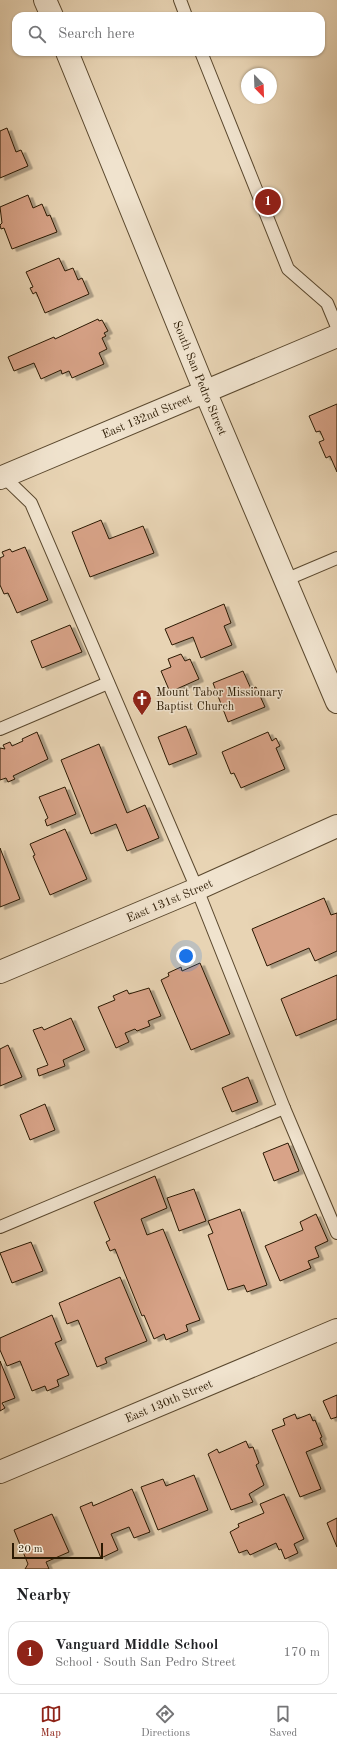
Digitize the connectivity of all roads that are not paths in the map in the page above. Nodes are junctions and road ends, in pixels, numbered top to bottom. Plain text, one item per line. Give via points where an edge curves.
1 (45, 0) edge
2 (180, 0) edge
3 (50, 12) edge
4 (184, 12) edge
5 (68, 56) edge
6 (203, 56) edge
7 (337, 326) edge
8 (337, 336) edge
9 (205, 392) junction
10 (1, 476) edge
11 (337, 558) edge
12 (286, 580) junction
13 (108, 683) junction
14 (337, 702) edge
15 (0, 729) edge
16 (337, 826) edge
17 (198, 889) junction
18 (0, 972) edge
19 (284, 1108) junction
20 (0, 1227) edge
21 (337, 1233) edge
22 (337, 1330) edge
23 (0, 1472) edge

1 - 3 street
2 - 4 lane
5 - 9 street, South San Pedro Street
6 - 7 lane via 288,269 327,303
8 - 9 street, East 132nd Street
9 - 10 street, East 132nd Street
9 - 12 street, South San Pedro Street
10 - 13 lane via 30,503
11 - 12 lane
12 - 14 street, South San Pedro Street
13 - 15 lane
13 - 17 lane
16 - 17 street, East 131st Street
17 - 18 street, East 131st Street
17 - 19 lane
19 - 20 lane
19 - 21 lane
22 - 23 street, East 130th Street

